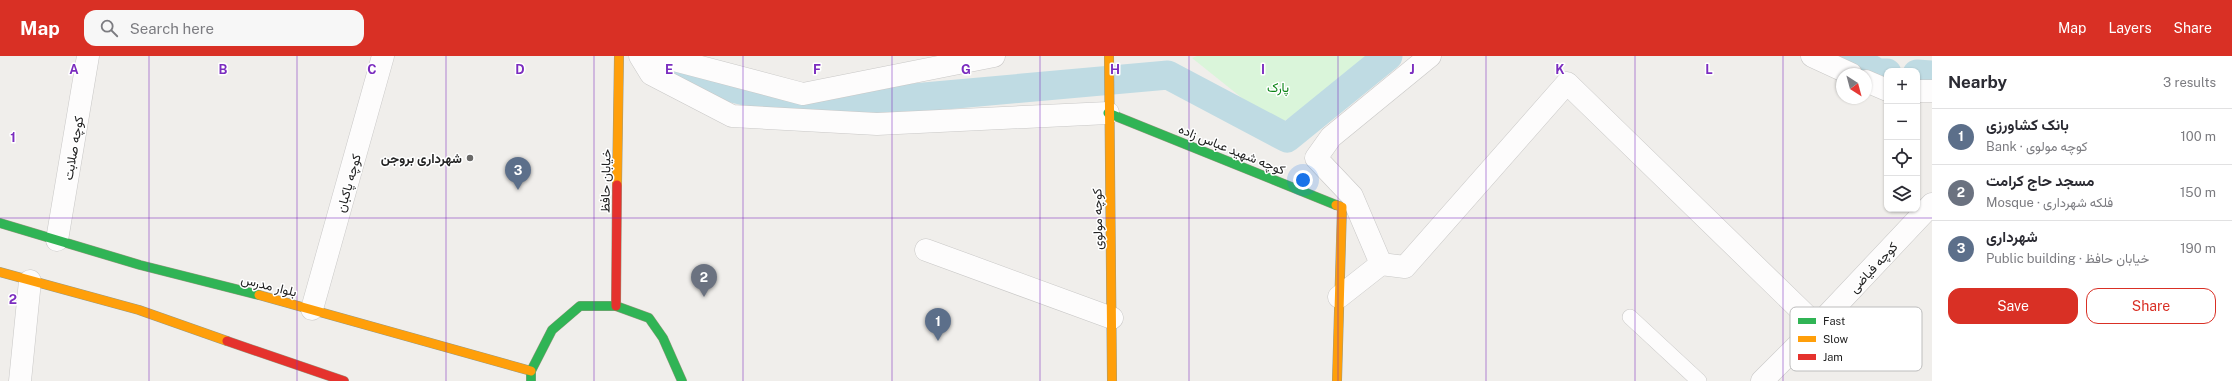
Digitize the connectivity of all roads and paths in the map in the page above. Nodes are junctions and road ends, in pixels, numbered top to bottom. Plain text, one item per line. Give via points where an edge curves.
1 (88, 56) edge
2 (383, 56) edge
3 (619, 56) edge
4 (640, 56) edge
5 (659, 56) edge
6 (994, 56) edge
7 (1110, 56) edge
8 (1430, 56) edge
9 (1812, 56) edge
10 (1838, 68) edge
11 (1872, 84) edge
12 (1884, 89) edge
13 (1920, 91) edge
14 (1932, 91) edge
15 (1108, 112) junction
16 (1932, 204) edge
17 (0, 223) edge
18 (57, 240) junction
19 (926, 250) dead end
20 (1381, 264) junction
21 (0, 272) edge
22 (30, 281) junction
23 (1339, 297) junction
24 (616, 306) junction
25 (1797, 307) edge
26 (1835, 307) edge
27 (312, 309) junction
28 (1630, 317) dead end
29 (1112, 318) junction
30 (1790, 353) edge
31 (532, 371) junction
32 (20, 381) edge
33 (344, 381) edge
34 (531, 381) edge
35 (682, 381) edge
36 (1112, 381) edge
37 (1337, 381) edge
38 (1699, 381) edge
39 (1762, 381) edge

1 - 18 street, کوچه صلابت
2 - 27 street, کوچه پاکبان
3 - 24 main road, خیابان حافظ
4 - 15 street via 651,74 732,116 877,124
5 - 6 street via 803,94
7 - 15 main road, کوچه مولوی
8 - 20 street via 1331,137 1316,158 1352,196
9 - 10 street
11 - 12 street
13 - 14 street
15 - 23 main road, کوچه شهید عباس زاده via 1342,207
15 - 29 main road, کوچه مولوی
16 - 26 street, کوچه فیاضی
17 - 18 main road, بلوار مدرس
18 - 27 main road, بلوار مدرس via 140,266
19 - 29 street
20 - 23 street
20 - 25 street via 1405,267 1567,83
21 - 22 main road
22 - 32 street
22 - 33 main road via 139,310
23 - 37 main road, کوچه شهید عباس زاده
24 - 31 main road via 580,306 552,330
24 - 35 main road via 648,318 663,338
27 - 31 main road, بلوار مدرس
28 - 38 lane
29 - 36 main road, کوچه مولوی
30 - 39 street, کوچه فیاضی
31 - 34 main road

